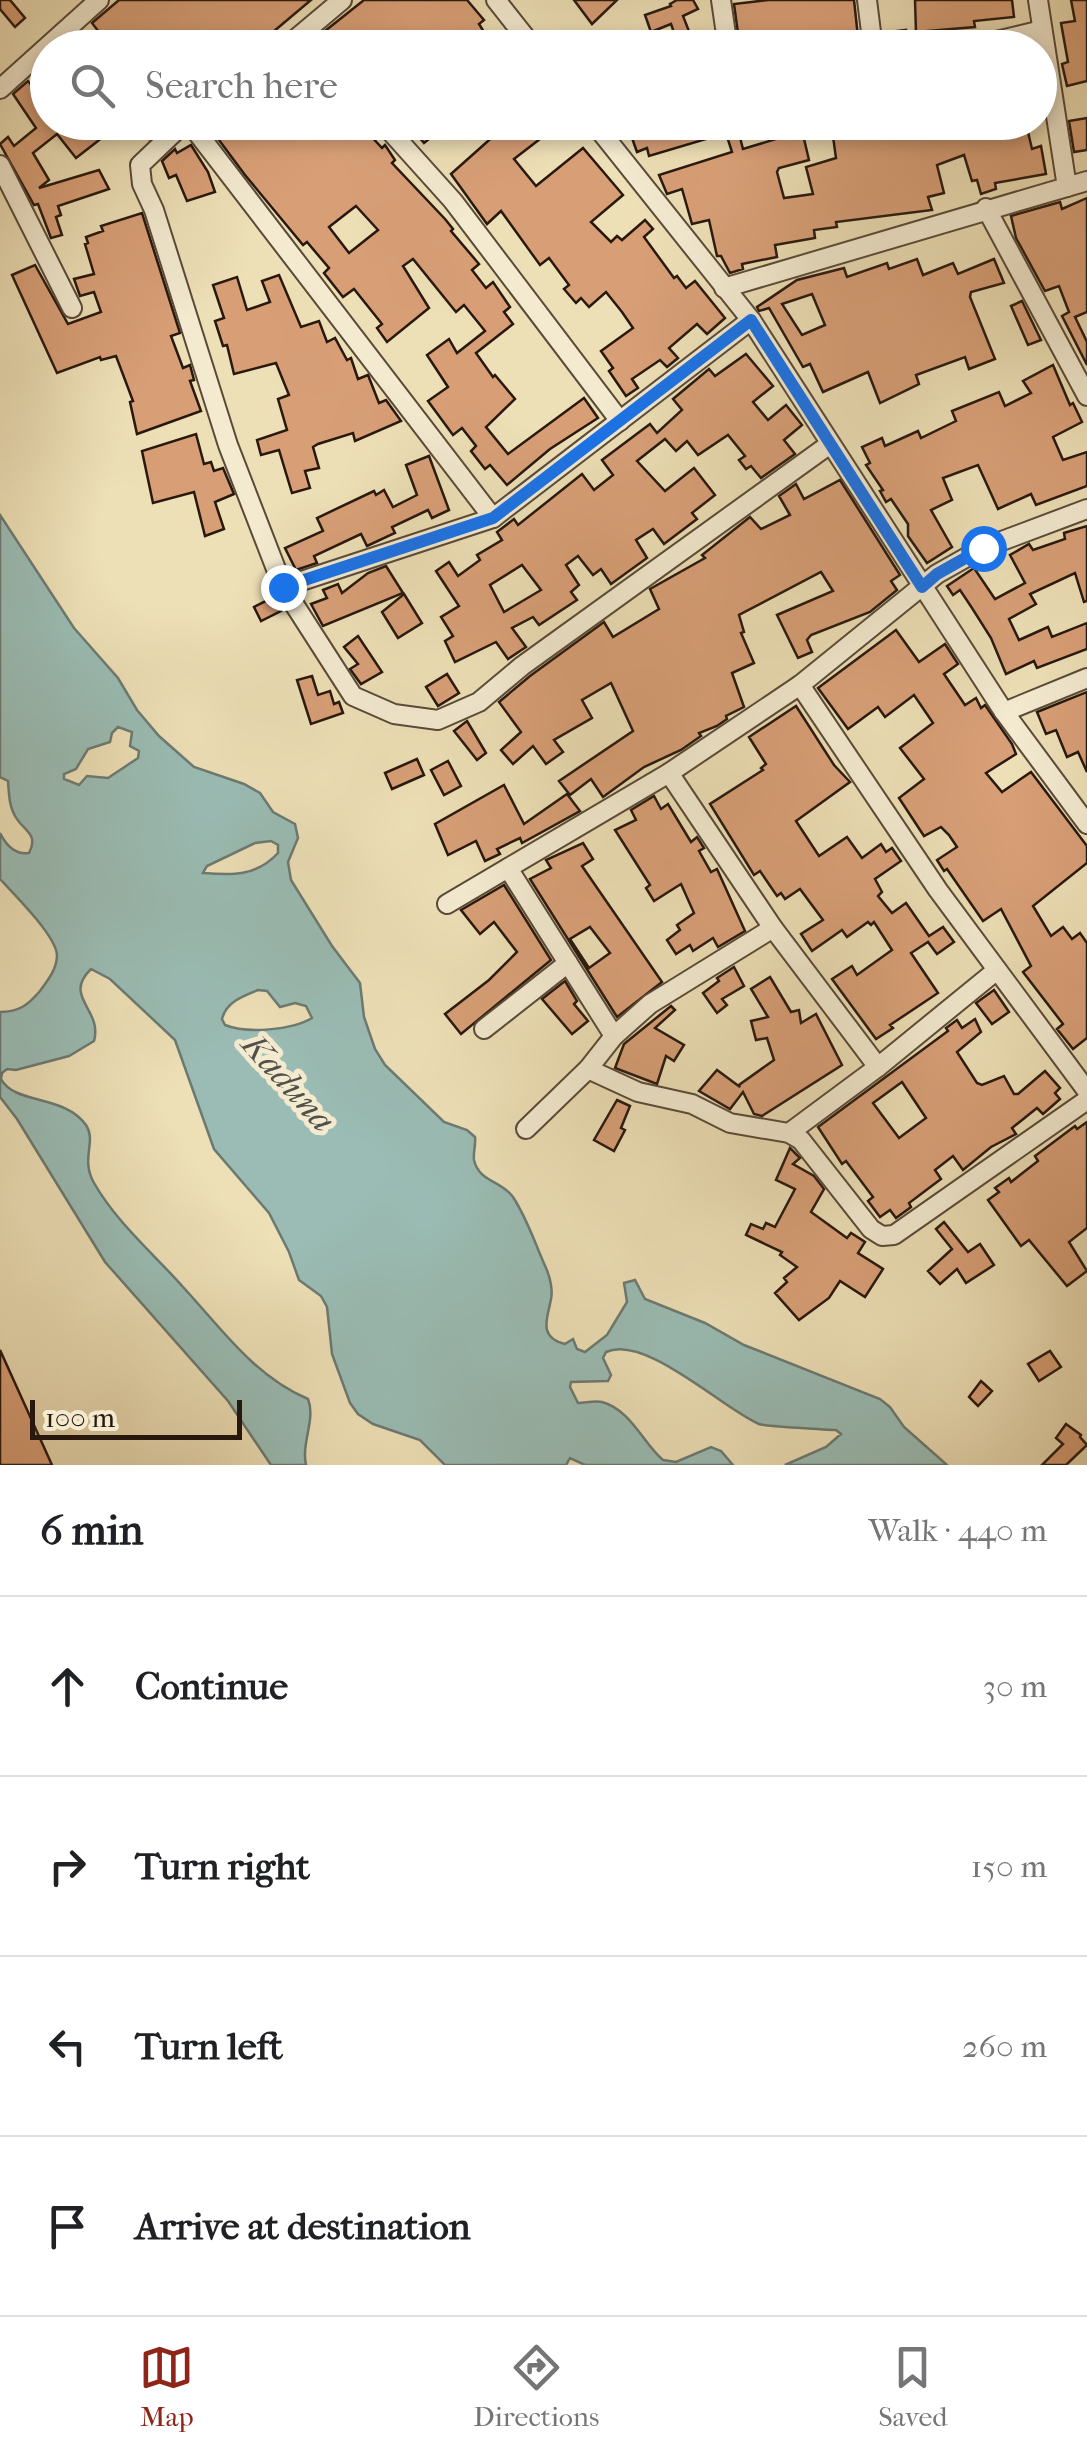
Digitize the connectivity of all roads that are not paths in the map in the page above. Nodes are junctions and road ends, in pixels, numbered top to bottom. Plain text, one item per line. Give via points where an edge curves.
1 (99, 0) edge
2 (342, 0) edge
3 (722, 0) edge
4 (867, 0) edge
5 (1038, 0) edge
6 (505, 3) edge
7 (66, 30) edge
8 (313, 30) edge
9 (522, 30) edge
10 (726, 30) edge
11 (871, 30) edge
12 (1042, 30) edge
13 (30, 62) edge
14 (0, 89) edge
15 (1057, 124) edge
16 (167, 140) edge
17 (201, 140) edge
18 (398, 140) edge
19 (607, 140) edge
20 (0, 165) edge
21 (1087, 180) edge
22 (1067, 187) junction
23 (986, 208) junction
24 (724, 288) junction
25 (72, 308) dead end
26 (751, 320) junction
27 (1087, 396) edge
28 (620, 422) junction
29 (830, 444) junction
30 (1087, 509) edge
31 (493, 518) junction
32 (283, 587) junction
33 (922, 587) junction
34 (1087, 678) edge
35 (800, 685) junction
36 (1004, 712) junction
37 (669, 774) junction
38 (1087, 824) edge
39 (508, 868) junction
40 (448, 904) dead end
41 (773, 928) junction
42 (568, 963) junction
43 (997, 970) junction
44 (484, 1029) dead end
45 (614, 1036) junction
46 (878, 1066) junction
47 (588, 1069) junction
48 (1087, 1091) edge
49 (1087, 1100) edge
50 (526, 1128) dead end
51 (789, 1133) junction

1 - 7 street
2 - 8 street
3 - 10 street
4 - 11 street
5 - 12 street
6 - 9 street
13 - 14 street
15 - 22 street
16 - 32 street via 140,165 142,184 228,445
17 - 31 street
18 - 28 street via 453,201
19 - 24 street
20 - 25 street
21 - 22 street
22 - 23 street
23 - 24 street
23 - 27 street
24 - 26 street
26 - 28 street
26 - 29 street
28 - 31 street
29 - 32 street via 479,702 438,720 394,714 353,696
29 - 33 street
30 - 33 street via 983,548
31 - 32 street
33 - 35 street
33 - 36 street
34 - 36 street
35 - 37 street
35 - 43 street
36 - 38 street
37 - 39 street
37 - 41 street
39 - 40 street
39 - 42 street
41 - 45 street via 668,991
41 - 46 street
42 - 44 street
42 - 45 street
43 - 46 street
43 - 48 street
45 - 47 street
46 - 51 street
47 - 50 street
47 - 51 street via 730,1123
49 - 51 street via 894,1235 871,1229

